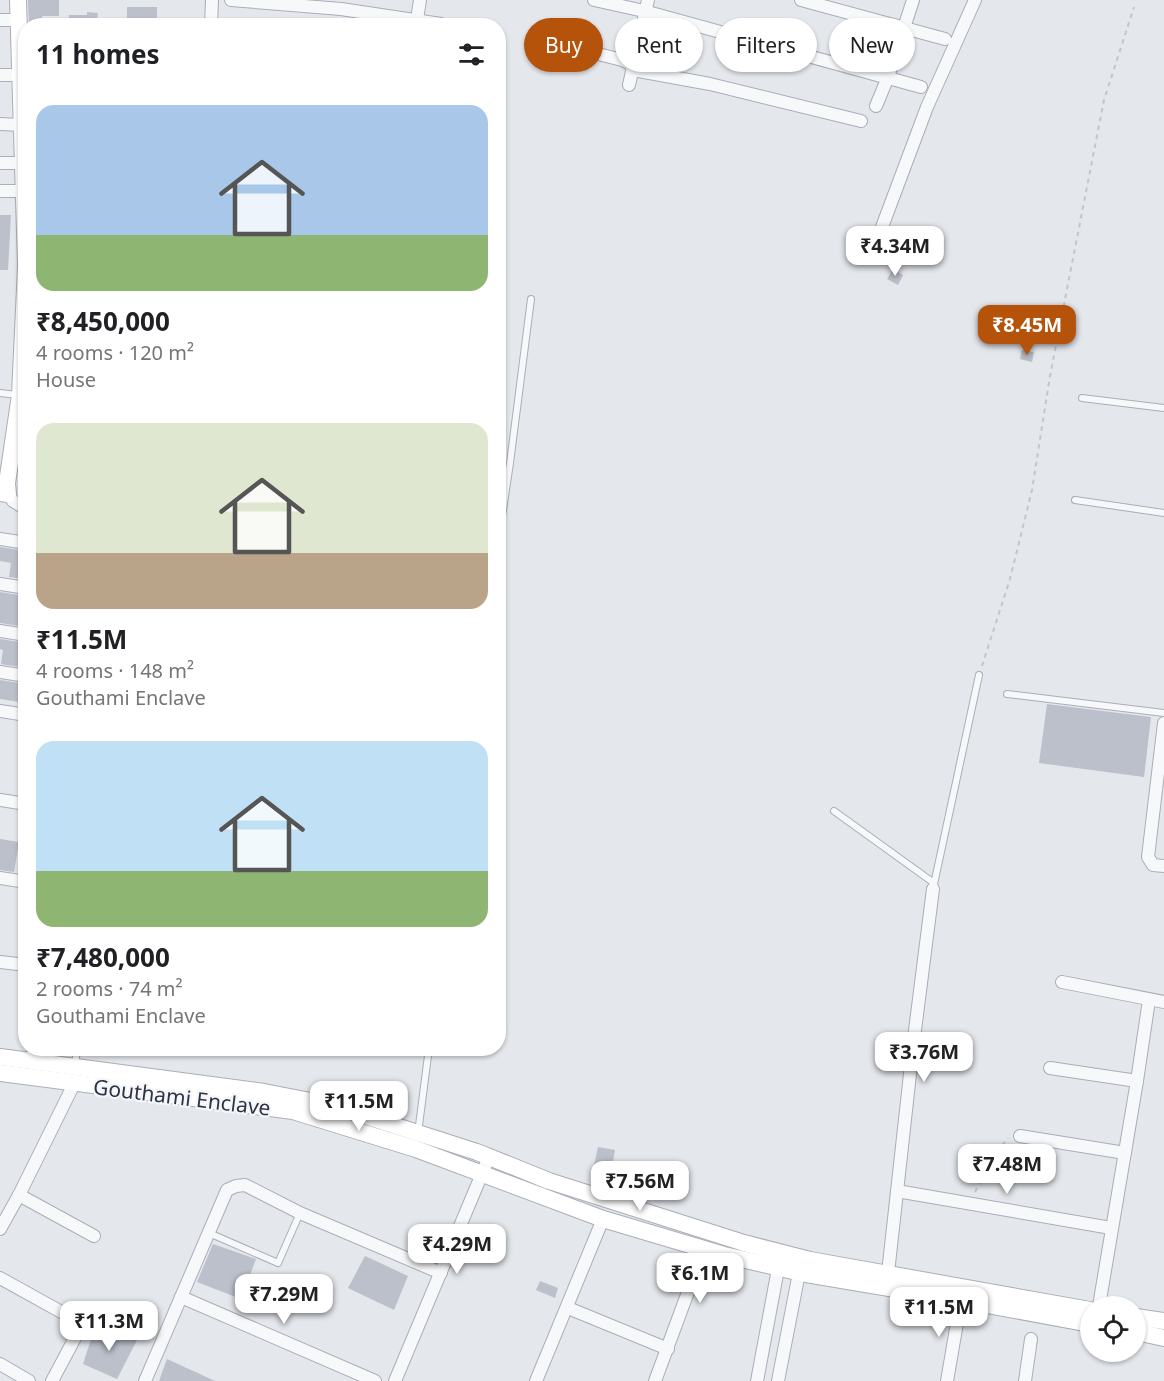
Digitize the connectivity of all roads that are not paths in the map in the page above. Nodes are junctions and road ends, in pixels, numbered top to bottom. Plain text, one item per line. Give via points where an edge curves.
1 (18, 0) edge
2 (212, 0) edge
3 (231, 0) edge
4 (420, 0) edge
5 (594, 0) edge
6 (801, 0) edge
7 (913, 0) edge
8 (975, 0) edge
9 (646, 6) edge
10 (212, 18) edge
11 (390, 18) edge
12 (418, 18) edge
13 (870, 18) edge
14 (908, 18) edge
15 (0, 20) edge
16 (18, 20) joint
17 (915, 30) edge
18 (945, 39) dead end
19 (633, 72) edge
20 (653, 72) edge
21 (890, 72) edge
22 (0, 75) edge
23 (888, 77) junction
24 (18, 81) edge
25 (629, 85) dead end
26 (921, 87) dead end
27 (876, 106) dead end
28 (861, 121) dead end
29 (0, 124) edge
30 (18, 129) edge
31 (0, 163) edge
32 (18, 174) edge
33 (18, 180) edge
34 (0, 191) edge
35 (882, 227) dead end
36 (531, 299) dead end
37 (0, 393) edge
38 (18, 395) edge
39 (1082, 398) dead end
40 (1164, 408) edge
41 (18, 409) edge
42 (506, 490) edge
43 (4, 493) edge
44 (1075, 500) dead end
45 (18, 504) edge
46 (1164, 513) edge
47 (0, 539) edge
48 (18, 542) edge
49 (0, 584) edge
50 (18, 587) edge
51 (0, 631) edge
52 (18, 634) edge
53 (0, 672) edge
54 (18, 675) edge
55 (979, 675) road end
56 (1007, 694) dead end
57 (0, 711) edge
58 (1164, 713) edge
59 (18, 714) edge
60 (1164, 723) edge
61 (1160, 784) edge
62 (0, 800) edge
63 (18, 803) edge
64 (834, 811) dead end
65 (1164, 866) edge
66 (0, 878) edge
67 (18, 881) edge
68 (933, 886) junction
69 (0, 962) edge
70 (18, 964) edge
71 (1062, 982) dead end
72 (1149, 1000) junction
73 (1164, 1002) edge
74 (18, 1056) edge
75 (35, 1056) edge
76 (76, 1056) edge
77 (428, 1056) edge
78 (0, 1057) edge
79 (1050, 1068) dead end
80 (0, 1073) edge
81 (74, 1076) junction
82 (1137, 1081) junction
83 (418, 1133) junction
84 (1020, 1136) road end
85 (1125, 1153) junction
86 (489, 1157) junction
87 (483, 1173) junction
88 (897, 1191) junction
89 (19, 1194) junction
90 (300, 1213) junction
91 (603, 1219) junction
92 (1111, 1228) junction
93 (0, 1229) edge
94 (209, 1233) junction
95 (94, 1236) dead end
96 (704, 1249) junction
97 (778, 1269) junction
98 (441, 1273) junction
99 (800, 1273) junction
100 (888, 1273) junction
101 (0, 1278) edge
102 (1101, 1296) edge
103 (181, 1297) junction
104 (961, 1300) junction
105 (568, 1308) junction
106 (1080, 1308) edge
107 (1146, 1318) edge
108 (1164, 1321) edge
109 (1080, 1322) edge
110 (1146, 1334) edge
111 (1164, 1338) edge
112 (1031, 1339) dead end
113 (668, 1349) junction
114 (5, 1367) edge
115 (2, 1381) edge
116 (29, 1381) edge
117 (52, 1381) edge
118 (144, 1381) edge
119 (375, 1381) edge
120 (395, 1381) edge
121 (536, 1381) edge
122 (655, 1381) edge
123 (757, 1381) edge
124 (778, 1381) edge
125 (947, 1381) edge
126 (1025, 1381) edge

1 - 16 street
2 - 10 street
3 - 11 street via 340,9
4 - 12 street
5 - 9 street
6 - 13 street
7 - 14 street
8 - 35 street via 927,107
9 - 23 street
15 - 16 street
17 - 18 street
19 - 25 street
20 - 28 street
21 - 23 street
22 - 24 street
23 - 26 street
23 - 27 street
29 - 30 street
31 - 32 street
33 - 34 street
36 - 42 lane
37 - 38 lane
39 - 40 lane
41 - 43 street
43 - 45 street
44 - 46 lane
47 - 48 street
49 - 50 street
51 - 52 street
53 - 54 street
55 - 68 lane
56 - 58 lane
57 - 59 street
60 - 61 street
61 - 65 street via 1148,857 1153,865
62 - 63 street
64 - 68 lane
66 - 67 street
68 - 88 street
69 - 70 street
71 - 72 street
72 - 73 street
72 - 82 street
74 - 78 street, Gouthami Enclave
75 - 81 street, Gouthami Enclave
76 - 81 lane
77 - 83 lane
79 - 82 street
80 - 81 street, Gouthami Enclave
81 - 83 street, Gouthami Enclave via 264,1092 331,1105
81 - 87 street, Gouthami Enclave via 292,1111
81 - 89 street
82 - 85 street
83 - 86 street, Gouthami Enclave
84 - 85 street
85 - 92 street
86 - 87 street
86 - 100 street, Gouthami Enclave via 549,1181 744,1243 810,1260
87 - 91 street, Gouthami Enclave
87 - 98 street
88 - 92 street
88 - 100 street
89 - 93 street
89 - 95 street
90 - 94 street via 245,1185 236,1186 227,1190
90 - 94 lane via 278,1263
90 - 98 street
91 - 96 street, Gouthami Enclave
91 - 105 street
92 - 102 street
94 - 103 street
96 - 97 street, Gouthami Enclave
96 - 113 street
97 - 99 street, Gouthami Enclave
97 - 123 street
98 - 120 street
99 - 104 street, Gouthami Enclave
99 - 124 street
100 - 106 street, Gouthami Enclave
101 - 117 street via 74,1318 76,1336
103 - 118 street
103 - 119 street
104 - 109 street, Gouthami Enclave
104 - 125 street
105 - 113 street
105 - 121 street
107 - 108 street
110 - 111 street
112 - 126 street
113 - 122 street
114 - 115 street
114 - 116 street

